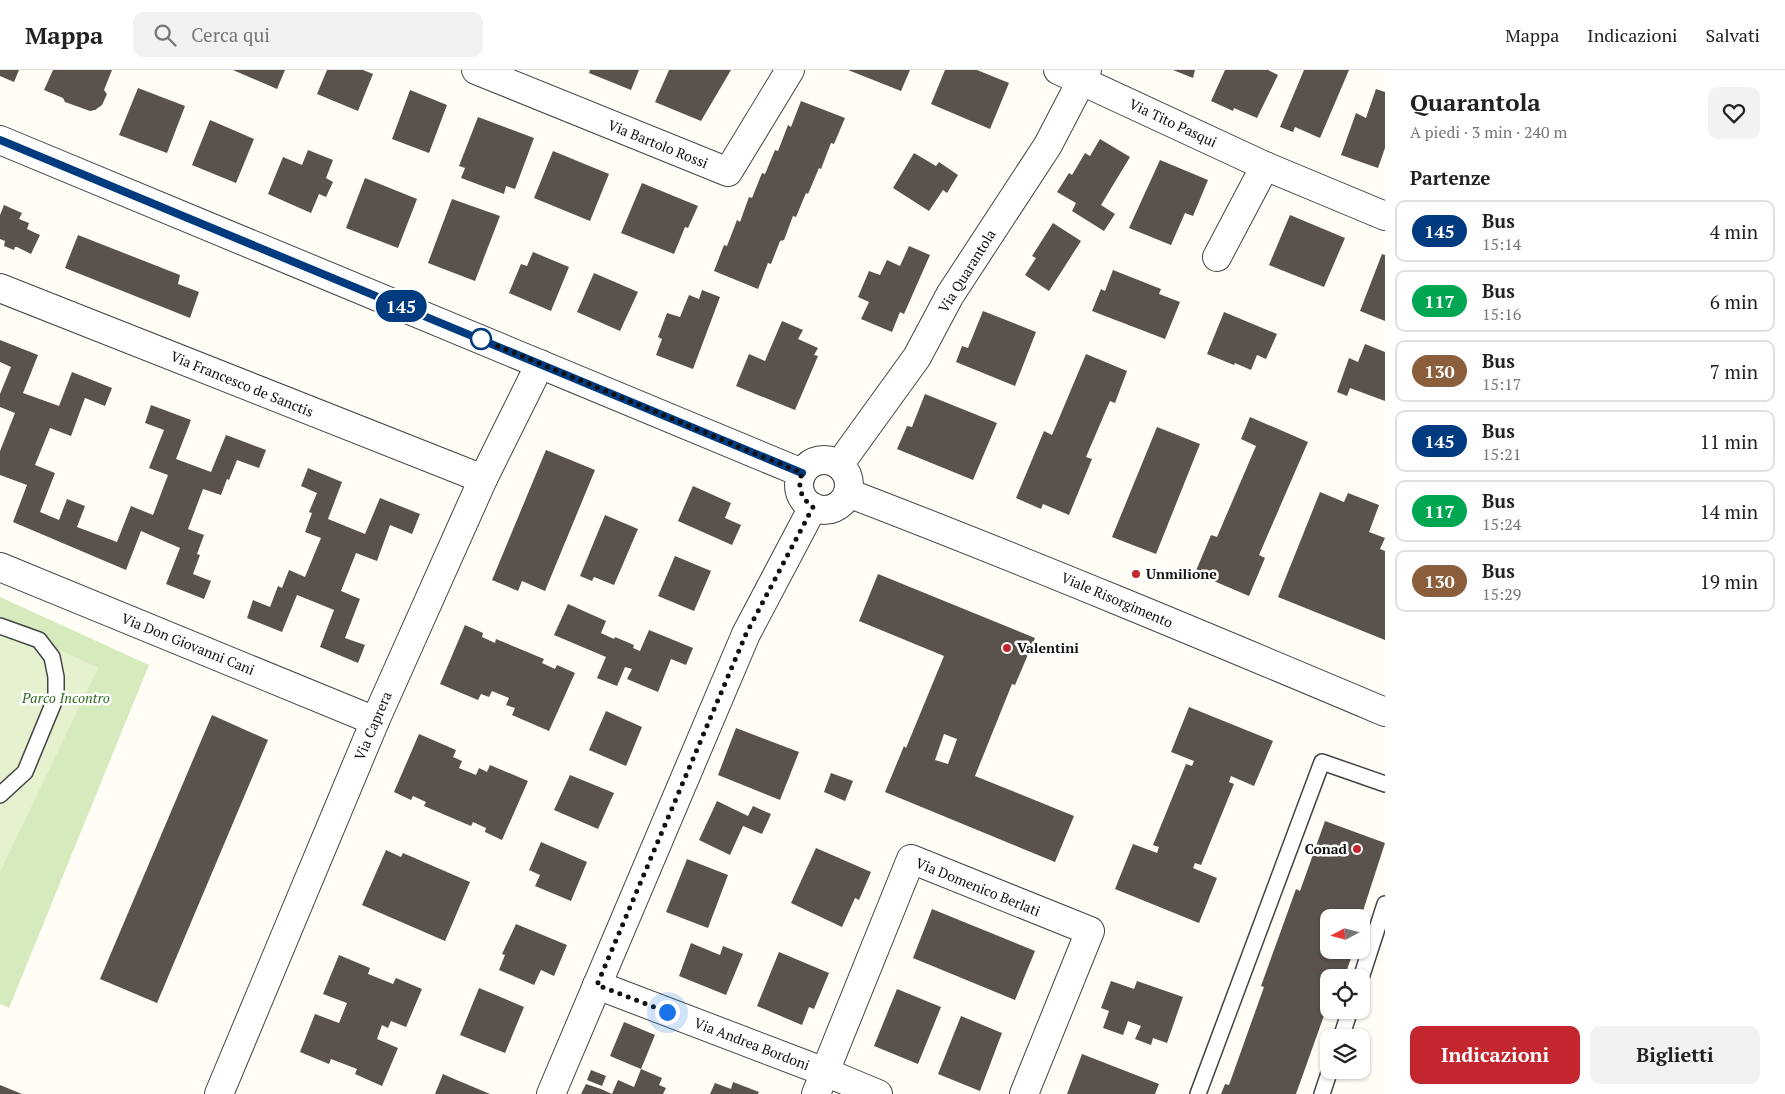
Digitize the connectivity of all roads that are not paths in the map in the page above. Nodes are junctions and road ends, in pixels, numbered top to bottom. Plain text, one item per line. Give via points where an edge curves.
1 (476, 70) edge
2 (790, 70) edge
3 (1075, 73) edge
4 (0, 140) edge
5 (1265, 166) junction
6 (1385, 216) edge
7 (1218, 258) dead end
8 (0, 288) edge
9 (540, 364) junction
10 (838, 465) junction
11 (802, 473) junction
12 (483, 479) junction
13 (848, 493) junction
14 (813, 507) junction
15 (0, 567) edge
16 (0, 626) edge
17 (1385, 712) edge
18 (375, 721) junction
19 (1385, 784) edge
20 (0, 796) edge
21 (1385, 904) edge
22 (1364, 969) edge
23 (597, 985) junction
24 (1327, 1079) edge
25 (821, 1083) edge
26 (219, 1094) edge
27 (551, 1094) edge
28 (878, 1094) edge
29 (1024, 1094) edge
30 (1198, 1094) edge
31 (1322, 1094) edge

1 - 2 street, Via Bartolo Rossi via 728,172
3 - 5 street, Via Tito Pasqui
3 - 10 street, Via Quarantola via 1048,144 950,295 917,357
4 - 9 street
5 - 6 street, Via Tito Pasqui
5 - 7 street
8 - 12 street, Via Francesco de Sanctis
9 - 11 street
9 - 12 street, Via Caprera
10 - 11 street via 823,460 815,462
10 - 13 street via 848,478
11 - 14 street via 802,496
12 - 18 street, Via Caprera
13 - 14 street via 837,506 821,510
13 - 17 street, Viale Risorgimento via 979,543
14 - 23 street via 746,634
15 - 18 street, Via Don Giovanni Cani
16 - 20 lane via 40,640 52,657 56,697 25,772
18 - 26 street, Via Caprera
19 - 30 lane via 1322,762
21 - 22 lane
23 - 25 street, Via Andrea Bordoni
23 - 27 street
24 - 31 lane
25 - 28 street, Via Andrea Bordoni
25 - 29 street, Via Domenico Berlati via 911,859 1090,931

